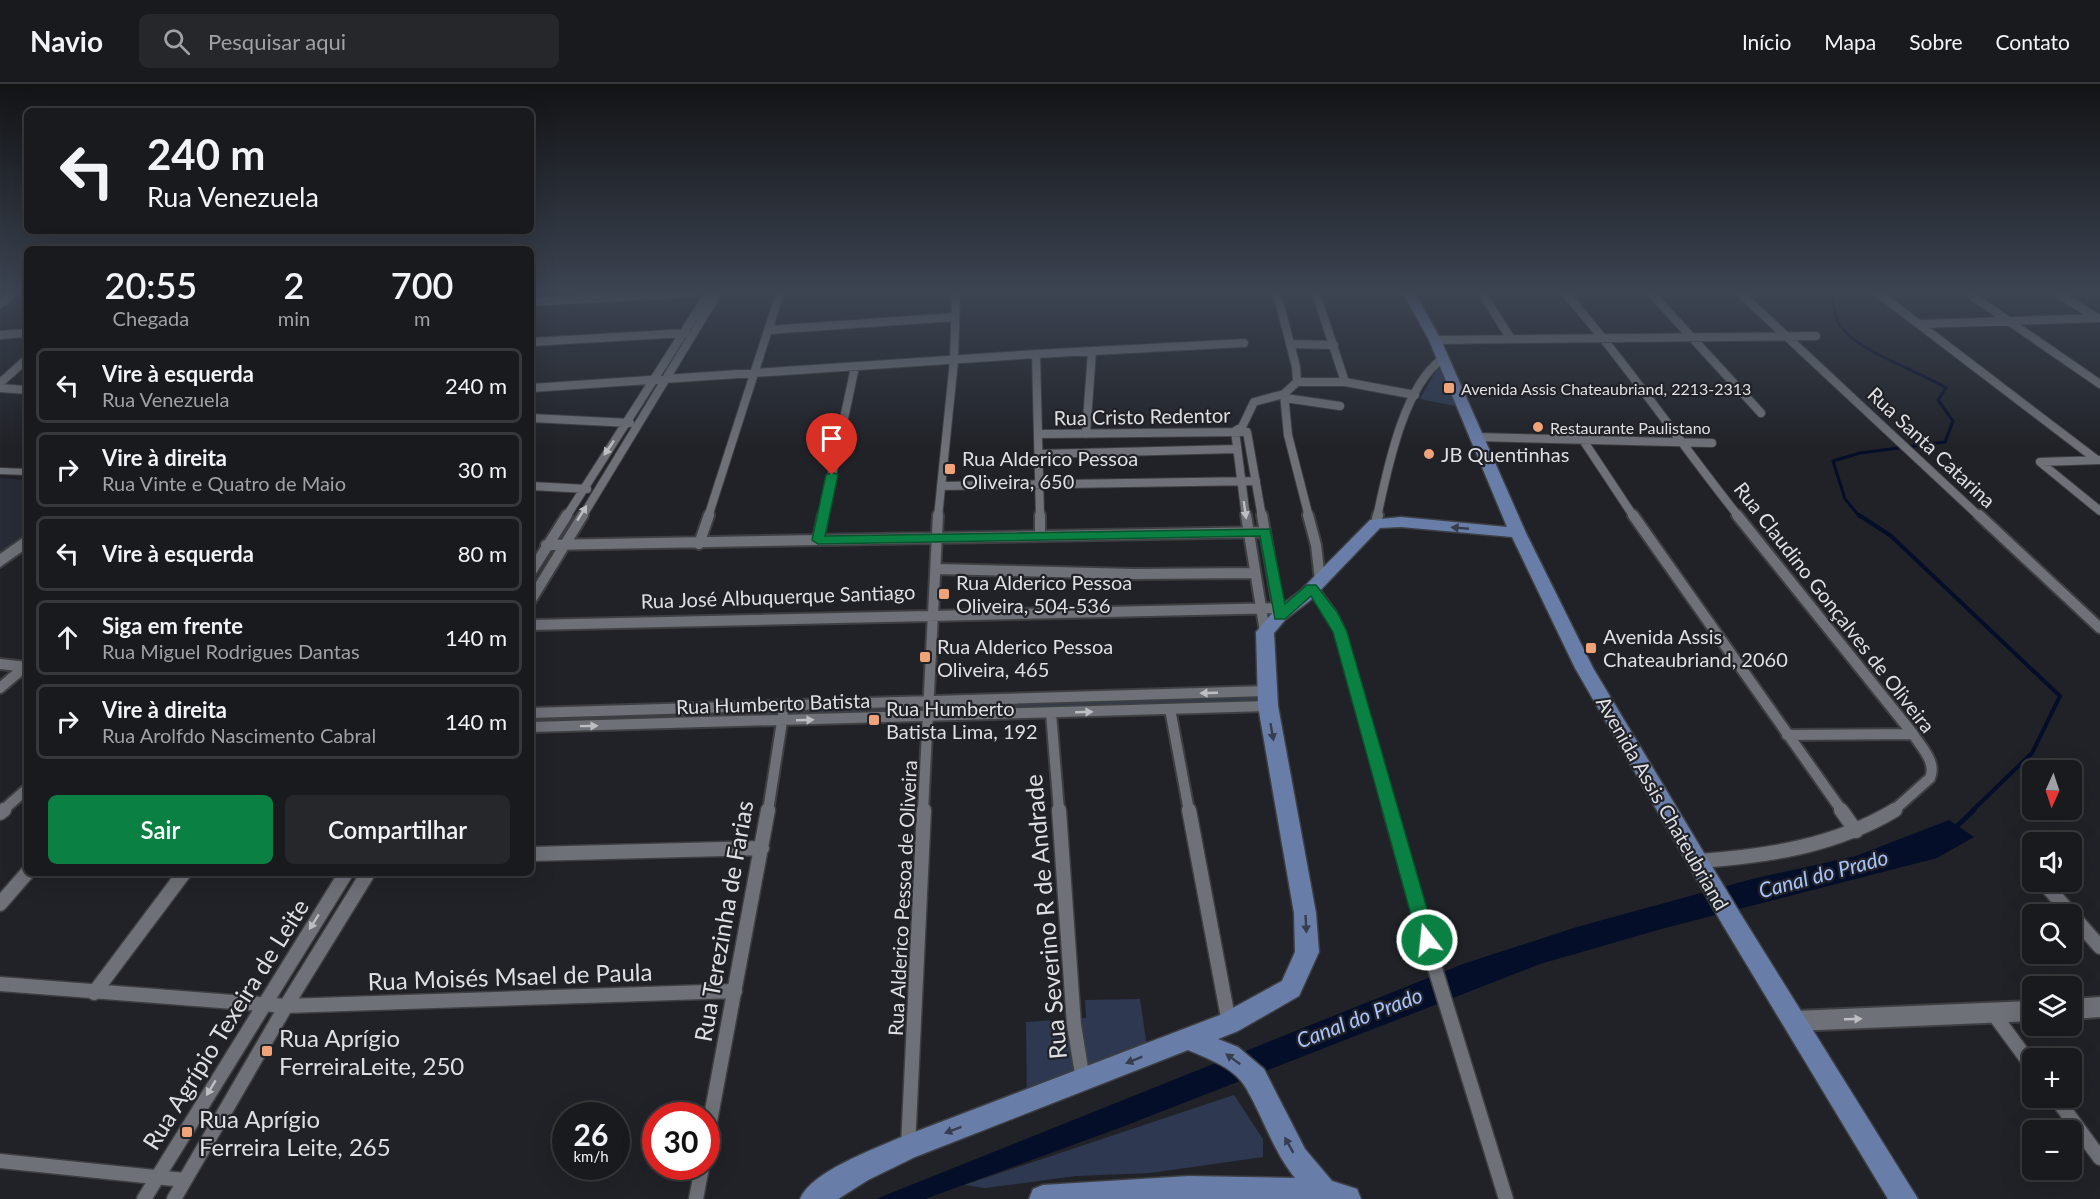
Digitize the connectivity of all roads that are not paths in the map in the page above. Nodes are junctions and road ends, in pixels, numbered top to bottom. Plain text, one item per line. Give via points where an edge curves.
1 (674, 345) edge
2 (685, 345) edge
3 (765, 345) edge
4 (954, 345) edge
5 (1205, 345) edge
6 (1291, 345) edge
7 (1334, 345) edge
8 (1437, 345) edge
9 (1609, 345) edge
10 (1700, 345) edge
11 (1796, 345) edge
12 (1948, 345) edge
13 (2045, 345) edge
14 (1092, 351) junction
15 (1036, 354) junction
16 (1442, 359) junction
17 (954, 361) junction
18 (24, 362) edge
19 (855, 367) junction
20 (756, 374) junction
21 (651, 381) junction
22 (663, 381) junction
23 (0, 382) edge
24 (1297, 382) junction
25 (1345, 382) junction
26 (2100, 384) edge
27 (0, 388) edge
28 (534, 388) edge
29 (24, 390) edge
30 (1415, 395) junction
31 (1284, 396) junction
32 (1340, 406) dead end
33 (1761, 413) dead end
34 (534, 418) edge
35 (626, 423) junction
36 (637, 424) junction
37 (1241, 430) junction
38 (1038, 434) junction
39 (1086, 434) junction
40 (1478, 437) junction
41 (1583, 440) junction
42 (1678, 441) junction
43 (1712, 443) dead end
44 (1236, 449) junction
45 (1039, 454) junction
46 (2098, 460) edge
47 (0, 471) edge
48 (24, 472) edge
49 (1241, 480) junction
50 (1256, 481) junction
51 (1039, 485) junction
52 (534, 486) edge
53 (941, 486) junction
54 (582, 489) junction
55 (597, 490) junction
56 (2100, 511) edge
57 (1376, 523) junction
58 (1248, 532) junction
59 (1265, 532) junction
60 (1518, 533) junction
61 (1040, 535) junction
62 (936, 538) junction
63 (818, 540) junction
64 (24, 542) edge
65 (699, 544) junction
66 (546, 545) junction
67 (562, 546) junction
68 (0, 562) edge
69 (534, 567) edge
70 (936, 569) junction
71 (1255, 573) junction
72 (1316, 584) junction
73 (534, 595) edge
74 (1261, 609) junction
75 (1279, 612) junction
76 (932, 614) junction
77 (534, 626) edge
78 (2100, 628) edge
79 (1265, 632) junction
80 (0, 664) edge
81 (24, 666) edge
82 (24, 668) edge
83 (0, 688) edge
84 (1268, 699) junction
85 (930, 702) junction
86 (784, 706) junction
87 (1170, 710) junction
88 (534, 712) edge
89 (1051, 713) junction
90 (929, 716) junction
91 (782, 721) junction
92 (534, 727) edge
93 (1914, 734) junction
94 (1787, 735) junction
95 (24, 792) edge
96 (0, 813) edge
97 (1856, 831) junction
98 (762, 848) junction
99 (534, 854) edge
100 (1701, 866) junction
101 (24, 876) edge
102 (182, 876) edge
103 (344, 876) edge
104 (366, 876) edge
105 (2052, 892) edge
106 (0, 904) edge
107 (2100, 947) edge
108 (0, 984) edge
109 (735, 991) junction
110 (94, 993) junction
111 (263, 1003) junction
112 (286, 1006) junction
113 (2100, 1007) edge
114 (2082, 1008) edge
115 (2022, 1012) edge
116 (1993, 1013) junction
117 (1794, 1021) junction
118 (1229, 1023) junction
119 (1198, 1043) junction
120 (2022, 1052) edge
121 (1083, 1081) junction
122 (714, 1102) edge
123 (2063, 1108) edge
124 (908, 1147) junction
125 (2100, 1158) edge
126 (0, 1161) edge
127 (156, 1178) junction
128 (184, 1180) junction
129 (700, 1180) edge
130 (1127, 1196) edge
131 (1335, 1196) edge
132 (144, 1199) edge
133 (174, 1199) edge
134 (696, 1199) edge
135 (814, 1199) edge
136 (1043, 1199) edge
137 (1506, 1199) edge
138 (1904, 1199) edge

1 - 21 street
2 - 22 street
3 - 20 street
4 - 17 street, Rua Alderico Pessoa de Oliveira
5 - 14 street
6 - 24 street
7 - 25 street
8 - 16 main road, Avenida Assis Chateubriand
9 - 42 street, Rua Claudino Gonçalves de Oliveira
10 - 33 street
11 - 78 street, Rua Santa Catarina
12 - 46 street
13 - 26 street
14 - 15 street
14 - 39 street
15 - 17 street
15 - 38 street
16 - 30 street via 1433,364
16 - 40 main road, Avenida Assis Chateubriand
17 - 19 street
17 - 53 street, Rua Alderico Pessoa de Oliveira
18 - 23 street
19 - 20 street
19 - 63 street
20 - 22 street
20 - 65 street
21 - 22 street
21 - 28 street
21 - 35 street
22 - 36 street
24 - 25 street
24 - 31 street
25 - 30 street
27 - 29 street
30 - 57 street via 1390,462
31 - 32 street
31 - 37 street via 1254,402
31 - 72 street via 1288,435 1316,545
34 - 35 street
35 - 36 street
35 -> 54 street
36 - 55 street
37 - 39 street, Rua Cristo Redentor
37 - 44 street
37 - 50 street
38 - 39 street, Rua Cristo Redentor
38 - 45 street
40 - 41 street
40 - 60 main road, Avenida Assis Chateubriand
41 - 42 street
41 - 94 street via 1672,574
42 - 43 street
42 - 93 street, Rua Claudino Gonçalves de Oliveira
44 - 45 street
44 - 49 street
45 - 51 street
46 - 56 street via 2040,462
47 - 48 street
49 - 50 street
49 - 51 street
49 -> 58 street
50 - 59 street
51 - 53 street
51 - 61 street
52 - 54 street
53 - 62 street, Rua Alderico Pessoa de Oliveira
54 - 55 street
54 - 66 street
67 -> 55 street
60 -> 57 main road
57 - 72 main road
58 - 59 street
58 - 61 street
58 - 71 street
59 - 75 street
60 - 100 main road, Avenida Assis Chateubriand via 1584,668
61 - 62 street
62 - 63 street
62 - 70 street, Rua Alderico Pessoa de Oliveira
63 - 65 street
64 - 68 main road
65 - 67 street
66 - 67 street
66 - 69 street
67 - 73 street
70 - 71 street
70 - 76 street, Rua Alderico Pessoa de Oliveira
71 - 74 street
72 - 75 main road
72 - 137 street via 1340,632 1433,962
74 - 75 street, Rua José Albuquerque Santiago
74 - 76 street, Rua José Albuquerque Santiago
74 - 79 street
75 - 79 main road
76 - 77 street, Rua José Albuquerque Santiago
76 - 85 street, Rua Alderico Pessoa de Oliveira
79 - 84 main road
80 - 81 street
82 - 83 street
84 -> 85 street, Rua Humberto Batista
84 - 87 street, Rua Humberto Batista
84 -> 118 main road via 1305,913 1307,952 1291,988
85 - 86 street, Rua Humberto Batista
85 - 90 street, Rua Alderico Pessoa de Oliveira
86 - 88 street, Rua Humberto Batista
86 - 91 street, Rua Terezinha de Farias
89 -> 87 street, Rua Humberto Batista
87 - 118 street
89 - 90 street, Rua Humberto Batista
89 - 121 street, Rua Severino R de Andrade via 1070,974
91 -> 90 street, Rua Humberto Batista
90 - 124 street, Rua Alderico Pessoa de Oliveira
92 -> 91 street, Rua Humberto Batista
91 - 98 street, Rua Terezinha de Farias
93 - 94 street
93 - 97 street, Rua Claudino Gonçalves de Oliveira via 1929,759 1931,778 1890,813
94 - 97 street
95 - 96 street
97 - 100 street, Rua Claudino Gonçalves de Oliveira via 1755,858
98 - 99 street
98 - 109 street, Rua Terezinha de Farias
100 - 117 main road, Avenida Assis Chateubriand
101 - 106 street
102 - 110 street
103 -> 111 street, Rua Agrípio Texeira de Leite
104 - 112 street, Rua Agrípio Texeira de Leite
105 - 107 street
108 - 110 street, Rua Moisés Msael de Paula
109 - 112 street, Rua Moisés Msael de Paula
109 - 122 street, Rua Terezinha de Farias
110 - 111 street, Rua Moisés Msael de Paula
111 - 112 street, Rua Moisés Msael de Paula
111 -> 127 street, Rua Agrípio Texeira de Leite
112 - 128 street, Rua Agrípio Texeira de Leite
113 - 114 main road
115 - 116 main road
117 -> 116 main road
116 - 120 street
117 - 138 main road, Avenida Assis Chateubriand
118 - 119 main road
119 -> 121 main road
131 -> 119 main road via 1296,1158 1255,1078 1230,1055
121 -> 124 main road
123 - 125 street
124 - 135 main road via 858,1170
126 - 127 street
127 - 128 street
127 - 132 street, Rua Agrípio Texeira de Leite
128 - 133 street, Rua Agrípio Texeira de Leite
129 - 134 street
130 - 131 main road via 1189,1190
130 - 136 main road

